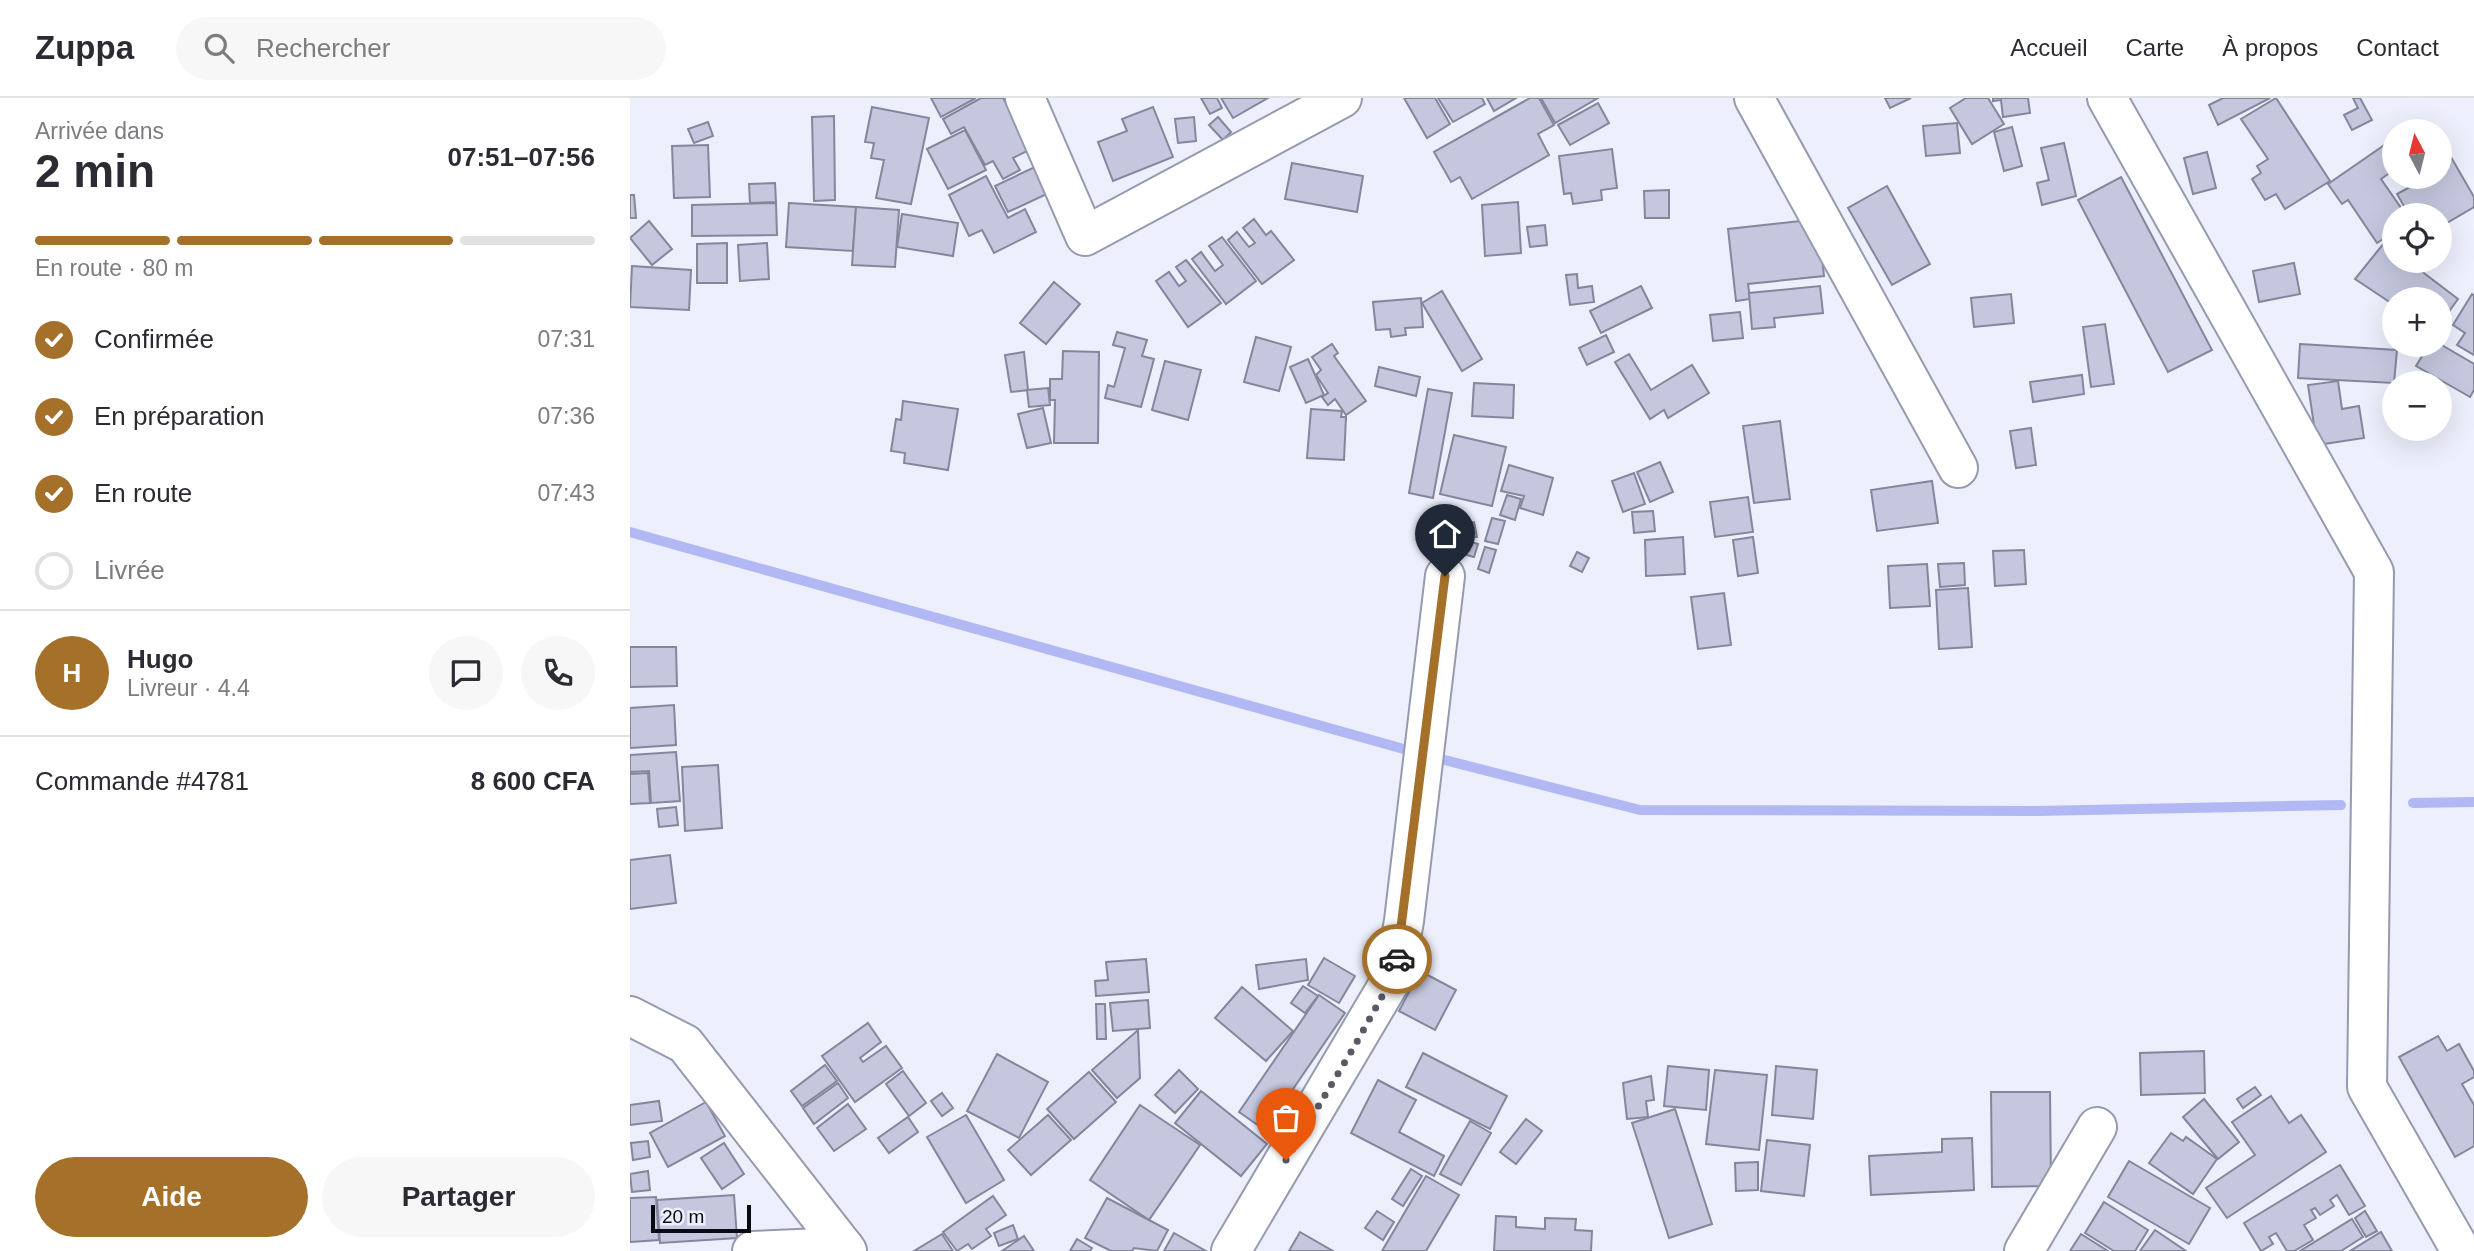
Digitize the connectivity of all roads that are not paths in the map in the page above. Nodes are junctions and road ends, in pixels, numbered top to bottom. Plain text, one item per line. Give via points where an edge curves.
1 (1025, 98) edge
2 (1342, 98) edge
3 (1754, 98) edge
4 (2107, 98) edge
5 (1958, 468) dead end
6 (1445, 576) dead end
7 (630, 1016) edge
8 (2097, 1127) dead end
9 (845, 1249) edge
10 (752, 1251) edge
11 (1231, 1251) edge
12 (2024, 1251) edge
13 (2461, 1251) edge

1 - 2 street via 1085,236
3 - 5 street
4 - 13 street via 2374,572 2367,1087
6 - 11 street via 1394,975
7 - 9 street via 685,1044
8 - 12 street
9 - 10 street

